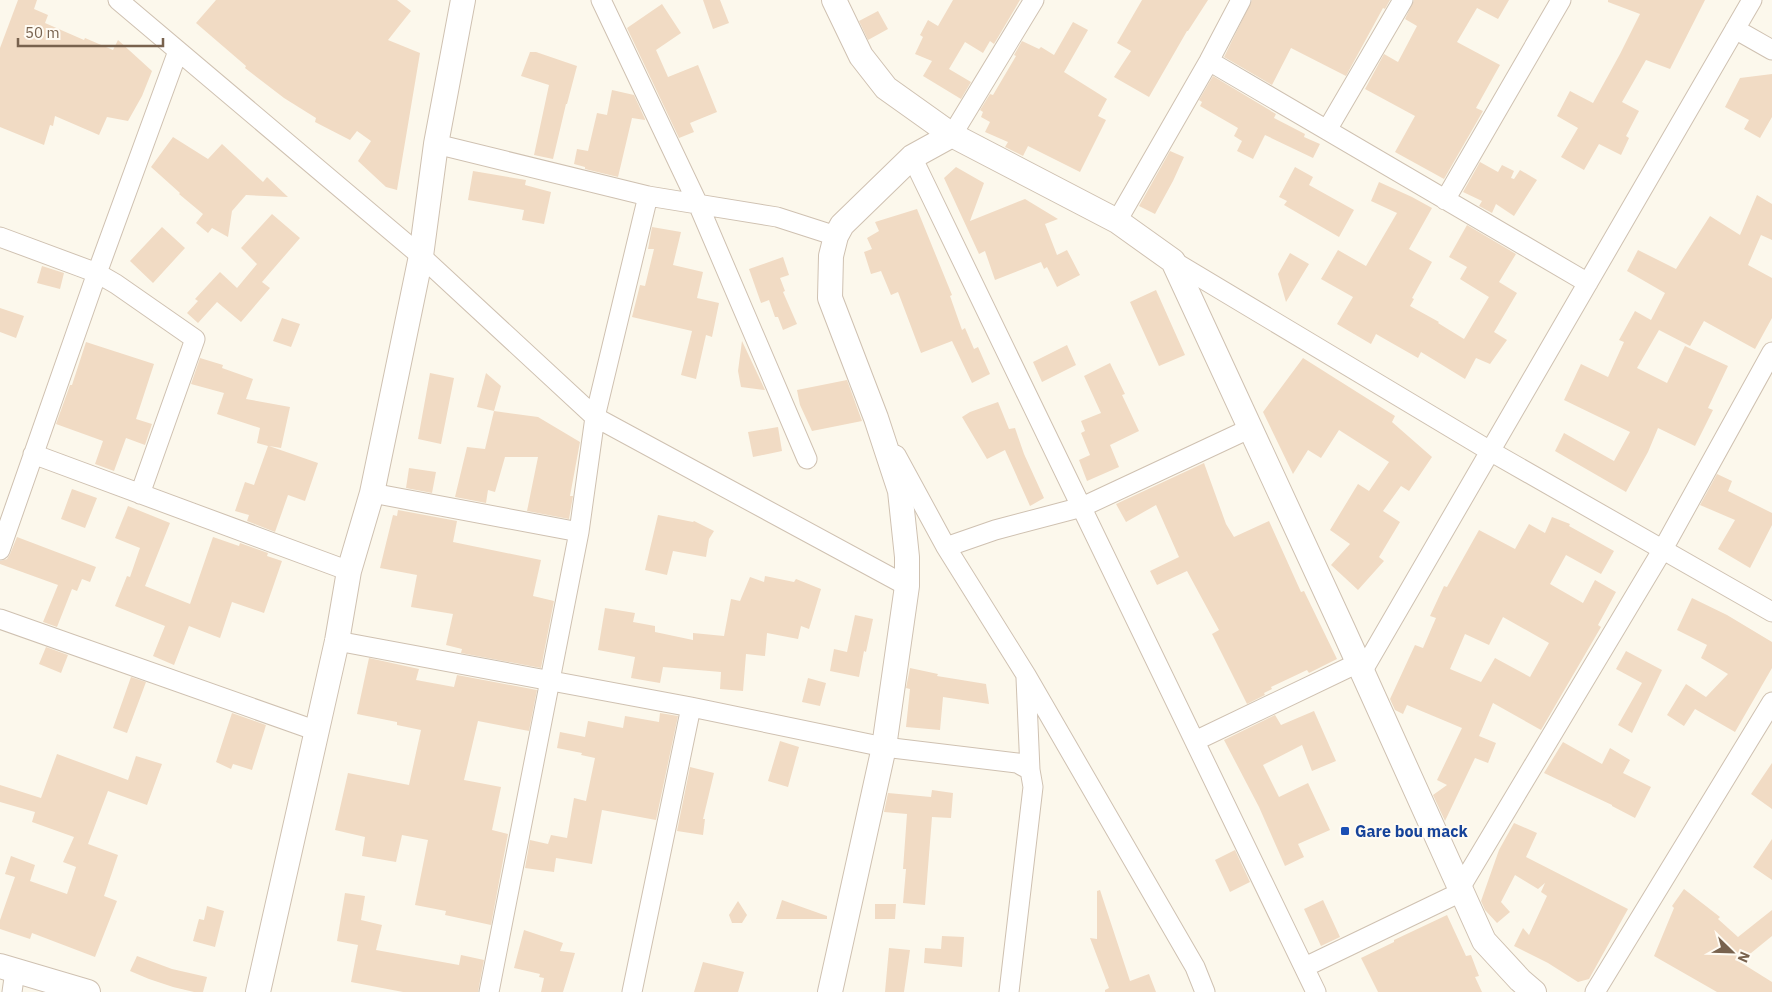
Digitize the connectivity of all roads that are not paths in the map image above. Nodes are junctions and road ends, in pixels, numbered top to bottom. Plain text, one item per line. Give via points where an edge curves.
1 (118, 0) edge
2 (601, 0) edge
3 (834, 0) edge
4 (1034, 0) edge
5 (1241, 0) edge
6 (1403, 0) edge
7 (1561, 0) edge
8 (1752, 0) edge
9 (460, 1) edge
10 (1735, 29) junction
11 (1772, 50) edge
12 (178, 51) junction
13 (1209, 61) junction
14 (1326, 130) junction
15 (952, 135) junction
16 (436, 144) junction
17 (912, 157) junction
18 (648, 196) junction
19 (1444, 200) junction
20 (698, 204) junction
21 (1117, 221) junction
22 (836, 236) junction
23 (0, 237) edge
24 (421, 256) junction
25 (1172, 260) junction
26 (97, 273) junction
27 (1588, 284) junction
28 (1772, 352) edge
29 (596, 417) junction
30 (876, 418) junction
31 (1251, 428) junction
32 (1490, 451) junction
33 (33, 454) junction
34 (807, 459) dead end
35 (372, 493) junction
36 (140, 494) junction
37 (1082, 507) junction
38 (579, 532) junction
39 (946, 548) junction
40 (1663, 549) junction
41 (0, 550) edge
42 (349, 571) junction
43 (906, 586) junction
44 (1772, 612) edge
45 (0, 619) edge
46 (337, 641) junction
47 (1360, 668) junction
48 (1026, 675) junction
49 (551, 681) junction
50 (1772, 702) edge
51 (690, 707) junction
52 (317, 730) junction
53 (1195, 741) junction
54 (884, 747) junction
55 (1030, 770) junction
56 (1461, 890) junction
57 (1305, 967) junction
58 (9, 976) edge
59 (88, 992) edge
60 (258, 992) edge
61 (489, 992) edge
62 (632, 992) edge
63 (830, 992) edge
64 (1008, 992) edge
65 (1205, 992) edge
66 (1316, 992) edge
67 (1534, 992) edge
68 (1595, 992) edge

1 - 12 street
2 - 20 street
3 - 15 street via 861,56 886,88
4 - 15 street
5 - 13 street
6 - 14 street
7 - 19 street
8 - 10 street
9 - 16 street
10 - 11 street
10 - 27 street
12 - 24 street
12 - 26 street
13 - 14 street
13 - 21 street
14 - 19 street
15 - 17 street
15 - 21 street
16 - 18 street
16 - 24 street
17 - 22 street via 842,225
17 - 37 street
18 - 20 street
18 - 29 street
19 - 27 street
20 - 22 street via 777,217
20 - 34 street
21 - 25 street
22 - 30 street via 831,256 830,298
23 - 26 street
24 - 29 street
24 - 35 street
25 - 31 street
25 - 32 street
26 - 33 street
26 - 36 street via 195,339
27 - 32 street
28 - 40 street
29 - 38 street
29 - 43 street
30 - 39 street
30 - 43 street via 900,491 907,557
31 - 37 street
31 - 47 street
32 - 40 street
32 - 47 street
33 - 36 street
33 - 41 street
35 - 38 street
35 - 42 street
36 - 42 street
37 - 39 street via 995,530
37 - 53 street
38 - 49 street
39 - 48 street
40 - 44 street
40 - 56 street
42 - 46 street
43 - 54 street
45 - 52 street
46 - 49 street
46 - 52 street
47 - 53 street
47 - 56 street
48 - 55 street
48 - 65 street via 1195,967
49 - 51 street
49 - 61 street
50 - 68 street
51 - 54 street
51 - 62 street
52 - 60 street
53 - 57 street
54 - 55 street via 1017,763
54 - 63 street
55 - 64 street via 1033,787
56 - 57 street
56 - 67 street via 1484,941
57 - 66 street
58 - 59 street

